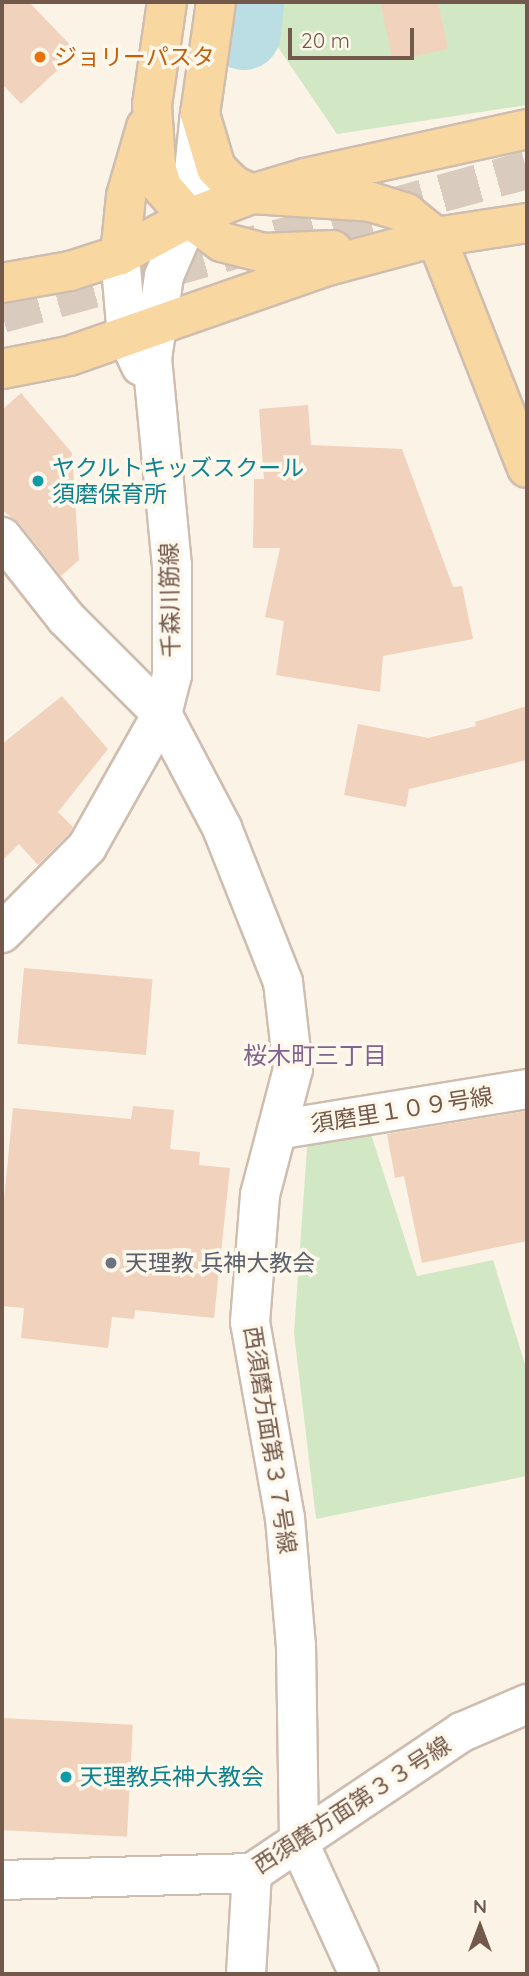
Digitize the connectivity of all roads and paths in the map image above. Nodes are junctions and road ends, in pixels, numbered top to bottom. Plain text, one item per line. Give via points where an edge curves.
1 (167, 2) edge
2 (216, 2) edge
3 (152, 105) junction
4 (200, 114) junction
5 (527, 129) edge
6 (252, 194) junction
7 (190, 218) junction
8 (527, 223) edge
9 (436, 237) junction
10 (120, 255) junction
11 (2, 283) edge
12 (141, 331) junction
13 (2, 369) edge
14 (527, 468) edge
15 (2, 537) edge
16 (162, 714) junction
17 (2, 933) edge
18 (527, 1089) edge
19 (277, 1130) junction
20 (527, 1704) edge
21 (299, 1843) junction
22 (252, 1873) junction
23 (2, 1880) edge
24 (246, 1974) edge
25 (359, 1974) edge

1 - 3 main road
2 - 4 main road
3 - 7 main road via 162,187
3 - 10 main road via 126,196
4 - 6 main road via 216,168 233,185
4 - 7 street, 千森川筋線
5 - 6 main road
6 - 7 main road
6 - 9 main road via 371,202 406,213
7 - 9 main road via 222,242 264,253 367,247
7 - 10 main road
7 - 12 street, 千森川筋線
8 - 9 main road
9 - 12 main road via 328,266
9 - 14 main road
10 - 11 main road via 70,271
10 - 12 street
12 - 13 main road via 69,356
12 - 16 street, 千森川筋線 via 154,393 172,566 172,675
15 - 16 street, 西須磨方面第３７号線 via 66,618
16 - 17 street, 千森川筋線 via 87,847
16 - 19 street, 西須磨方面第３７号線 via 222,828 283,982 293,1069
18 - 19 street, 須磨里１０９号線
19 - 21 street, 西須磨方面第３７号線 via 260,1195 250,1322 287,1543 296,1646
20 - 21 street, 西須磨方面第３３号線 via 462,1732
21 - 22 street, 西須磨方面第３３号線
21 - 25 street, 西須磨方面第３７号線
22 - 23 street, 西須磨方面第３３号線
22 - 24 street

